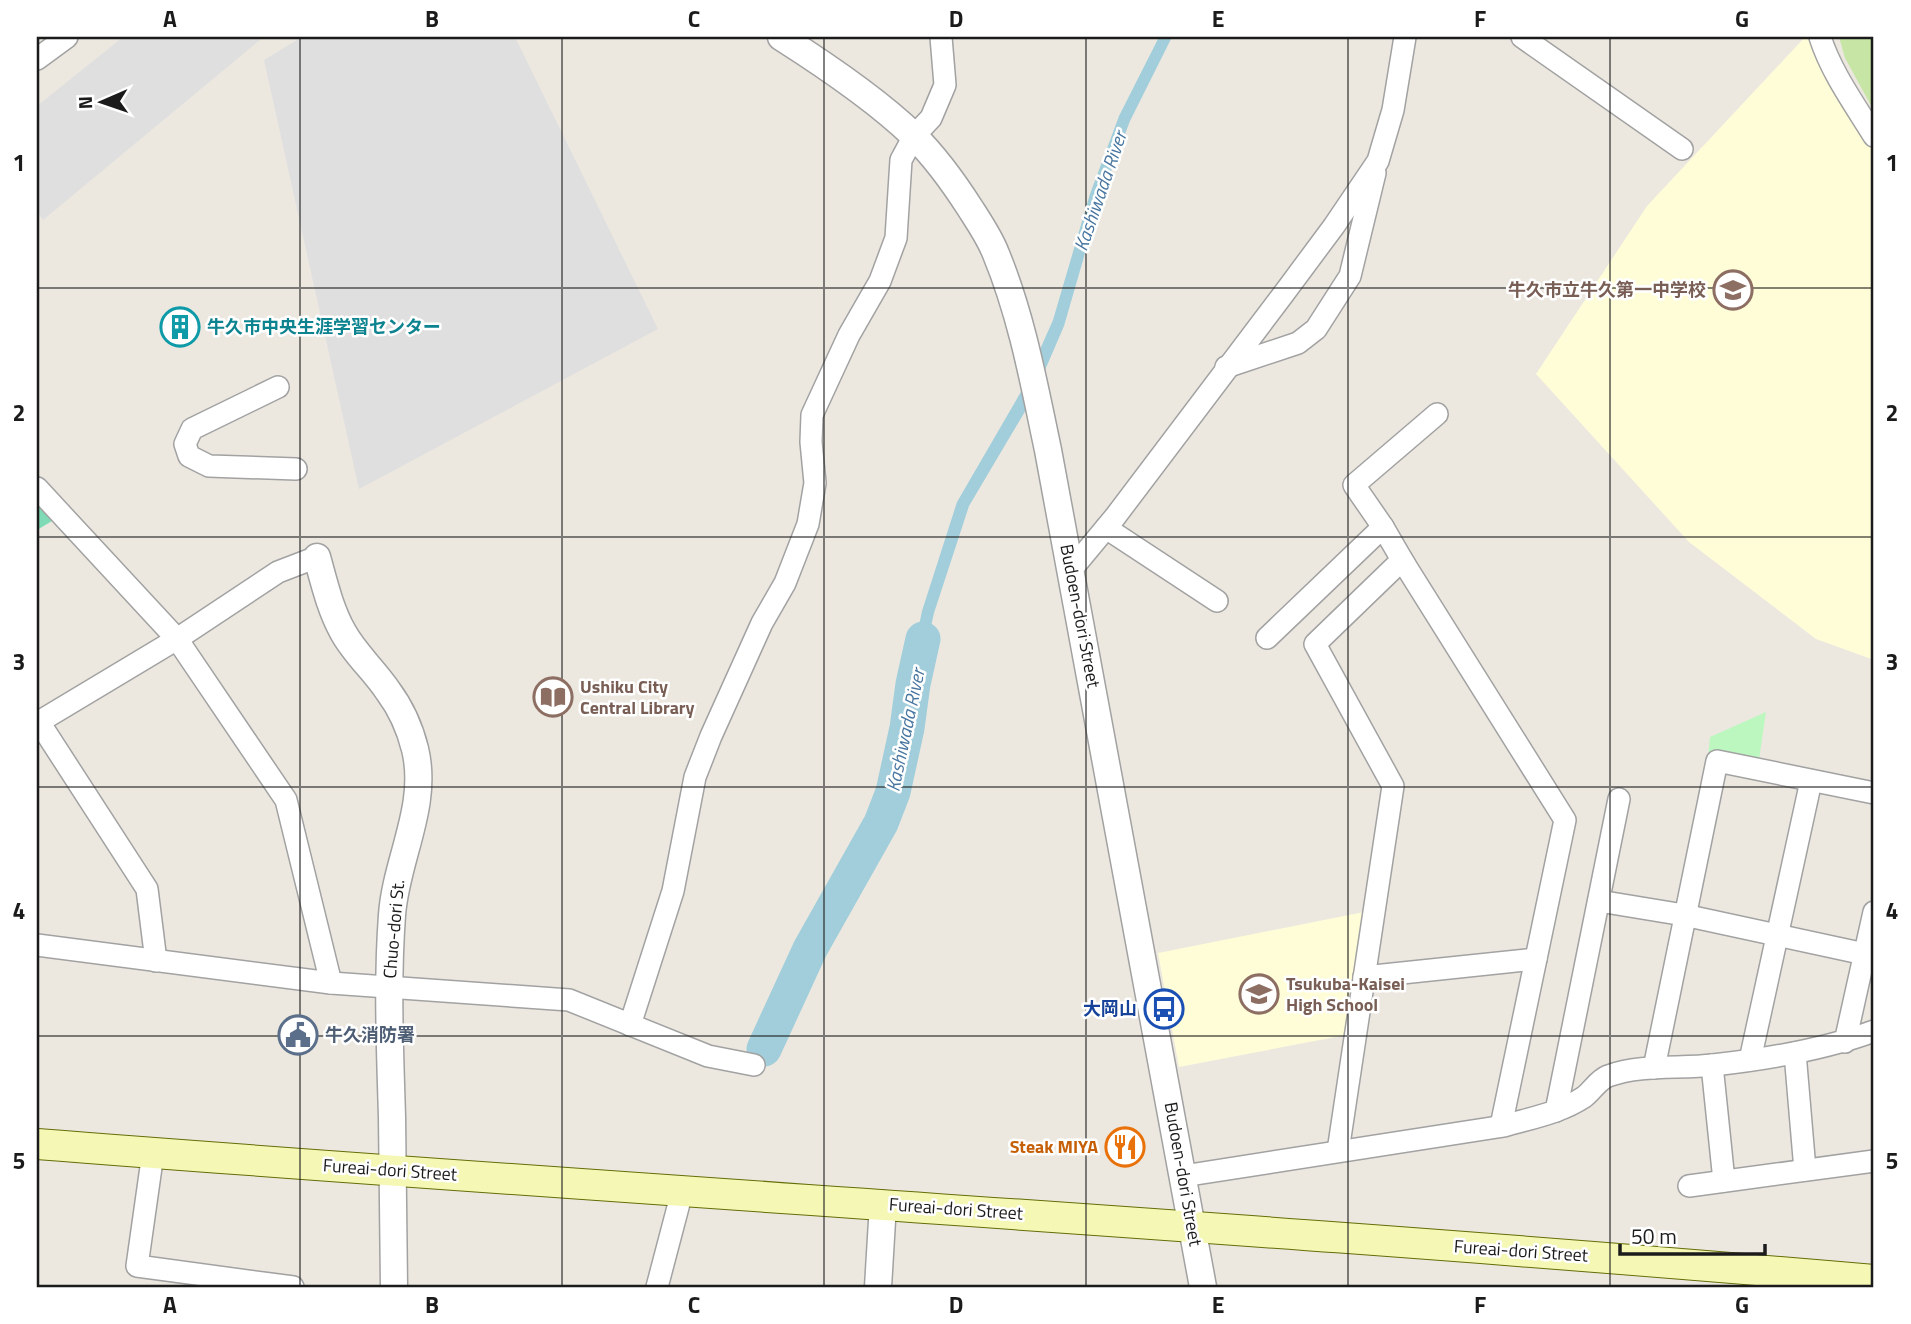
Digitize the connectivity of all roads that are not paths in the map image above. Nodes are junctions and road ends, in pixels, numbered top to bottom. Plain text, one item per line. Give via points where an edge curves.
1 (67, 37) edge
2 (781, 37) edge
3 (941, 37) edge
4 (1405, 37) edge
5 (1522, 37) edge
6 (1820, 37) edge
7 (37, 59) edge
8 (914, 136) junction
9 (1874, 136) edge
10 (1682, 149) dead end
11 (1378, 161) junction
12 (1226, 368) junction
13 (278, 387) dead end
14 (1437, 414) dead end
15 (296, 470) dead end
16 (37, 488) edge
17 (1383, 527) junction
18 (1106, 528) junction
19 (317, 557) joint
20 (1405, 565) junction
21 (1071, 570) junction
22 (1217, 601) dead end
23 (1266, 638) dead end
24 (177, 639) junction
25 (38, 722) edge
26 (1811, 781) junction
27 (1874, 793) edge
28 (1619, 799) dead end
29 (1599, 901) junction
30 (1874, 912) edge
31 (1684, 915) junction
32 (1779, 935) junction
33 (37, 945) edge
34 (1870, 955) edge
35 (1536, 959) junction
36 (156, 961) junction
37 (1364, 977) junction
38 (331, 983) junction
39 (389, 987) junction
40 (630, 1026) junction
41 (1874, 1031) edge
42 (1845, 1041) junction
43 (1795, 1053) junction
44 (1750, 1059) junction
45 (754, 1065) dead end
46 (1713, 1065) junction
47 (1654, 1068) junction
48 (1556, 1111) junction
49 (1501, 1126) junction
50 (37, 1144) edge
51 (1338, 1151) junction
52 (153, 1153) junction
53 (1874, 1161) edge
54 (393, 1170) junction
55 (1805, 1170) junction
56 (1183, 1176) junction
57 (1724, 1181) junction
58 (1689, 1186) dead end
59 (682, 1192) junction
60 (883, 1204) junction
61 (1192, 1225) junction
62 (1874, 1280) edge
63 (293, 1287) edge
64 (394, 1287) edge
65 (657, 1287) edge
66 (878, 1287) edge
67 (1203, 1287) edge

1 - 7 street
2 - 8 street, Budoen-dori Street
3 - 8 street via 945,85 931,118
4 - 11 street via 1393,110
5 - 10 street
6 - 9 street
8 - 21 street, Budoen-dori Street via 956,186 995,251 1026,348
8 - 40 street via 901,160 895,238 880,281 812,415 815,483 808,524 695,777 673,891
11 - 12 street
11 - 12 street via 1350,276 1317,329 1298,343
12 - 18 street
13 - 15 street via 192,429 185,444 189,456 209,466
14 - 17 street via 1354,485
16 - 24 street
17 - 20 street
17 - 23 street
18 - 21 street
18 - 22 street
19 - 24 street via 278,572
19 - 39 street, Chuo-dori St. via 342,631 388,691 415,749 416,814 396,880
20 - 35 street via 1565,820
20 - 37 street via 1402,561 1315,644 1393,786
21 - 56 street, Budoen-dori Street
24 - 25 street
24 - 38 street via 286,800
25 - 36 street via 147,889
26 - 27 street
26 - 31 street via 1717,761
26 - 32 street
28 - 29 street
29 - 31 street
29 - 48 street
30 - 34 street
31 - 32 street
31 - 47 street
32 - 34 street
32 - 44 street
33 - 36 street
34 - 42 street
35 - 37 street
35 - 49 street
36 - 38 street
37 - 51 street
38 - 39 street
39 - 40 street via 569,1000
39 - 54 street, Chuo-dori St.
40 - 45 street via 708,1056
41 - 42 street
42 - 43 street
43 - 44 street
43 - 55 street
44 - 46 street
46 - 47 street
46 - 57 street
47 - 48 street via 1605,1077 1584,1097
48 - 49 street
49 - 51 street
50 - 52 main road, Fureai-dori Street
51 - 56 street
52 - 54 main road, Fureai-dori Street
52 - 63 street via 138,1266
53 - 55 street
54 - 59 main road, Fureai-dori Street
54 - 64 street, Chuo-dori St.
55 - 57 street
56 - 61 street, Budoen-dori Street
57 - 58 street
59 - 60 main road, Fureai-dori Street
59 - 65 street
60 - 61 main road, Fureai-dori Street
60 - 66 street
61 - 62 main road, Fureai-dori Street
61 - 67 street, Budoen-dori Street

